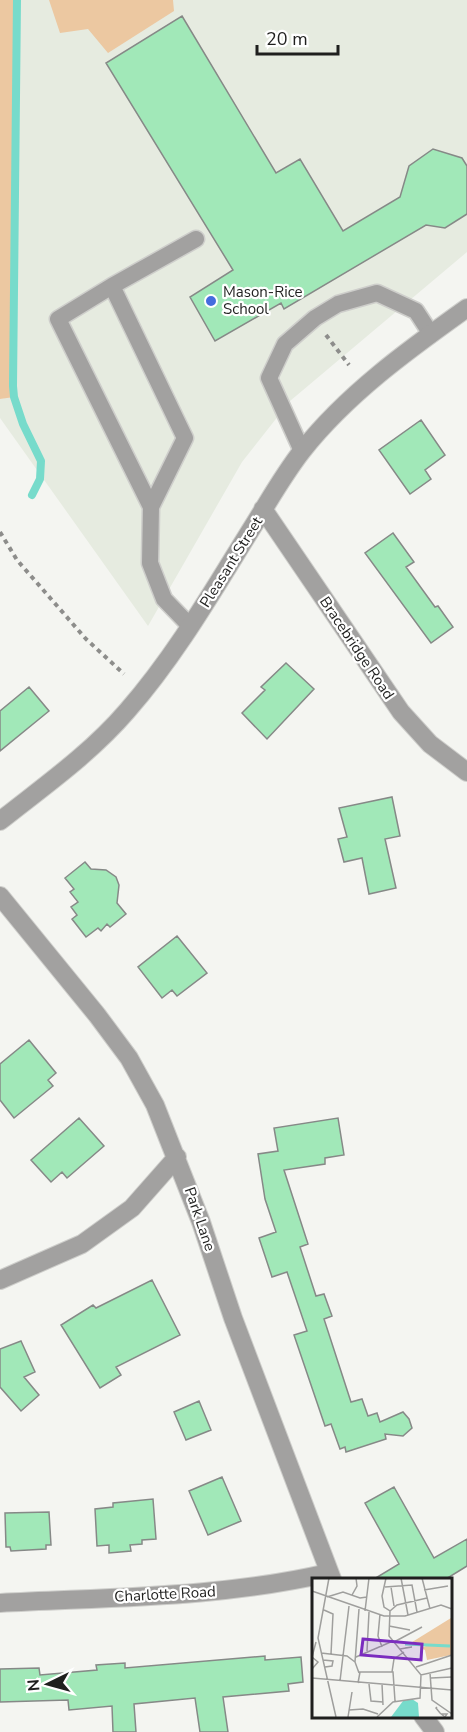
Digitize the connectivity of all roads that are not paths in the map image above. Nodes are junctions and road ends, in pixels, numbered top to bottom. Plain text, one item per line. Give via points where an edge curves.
1 (195, 239) dead end
2 (112, 286) junction
3 (467, 308) edge
4 (431, 334) junction
5 (302, 451) junction
6 (151, 507) junction
7 (263, 509) junction
8 (190, 626) junction
9 (467, 772) edge
10 (0, 821) edge
11 (0, 896) edge
12 (177, 1157) junction
13 (0, 1280) edge
14 (330, 1576) edge
15 (312, 1579) edge
16 (0, 1603) edge
17 (424, 1717) edge
18 (435, 1732) edge

1 - 2 lane
2 - 6 lane via 185,438
2 - 6 lane via 58,319
3 - 4 street, Pleasant Street
4 - 5 street, Pleasant Street via 348,402
4 - 5 lane via 416,311 377,293 338,304 285,344 269,378
5 - 7 street, Pleasant Street
6 - 8 lane via 150,563 164,599
7 - 8 street, Pleasant Street
7 - 9 street, Bracebridge Road via 401,712 430,744
8 - 10 street, Pleasant Street via 128,710 92,748
11 - 12 street, Park Lane via 62,969 129,1058
12 - 13 street via 132,1208 82,1245
12 - 14 street, Park Lane
15 - 16 street, Charlotte Road via 220,1590
17 - 18 street

